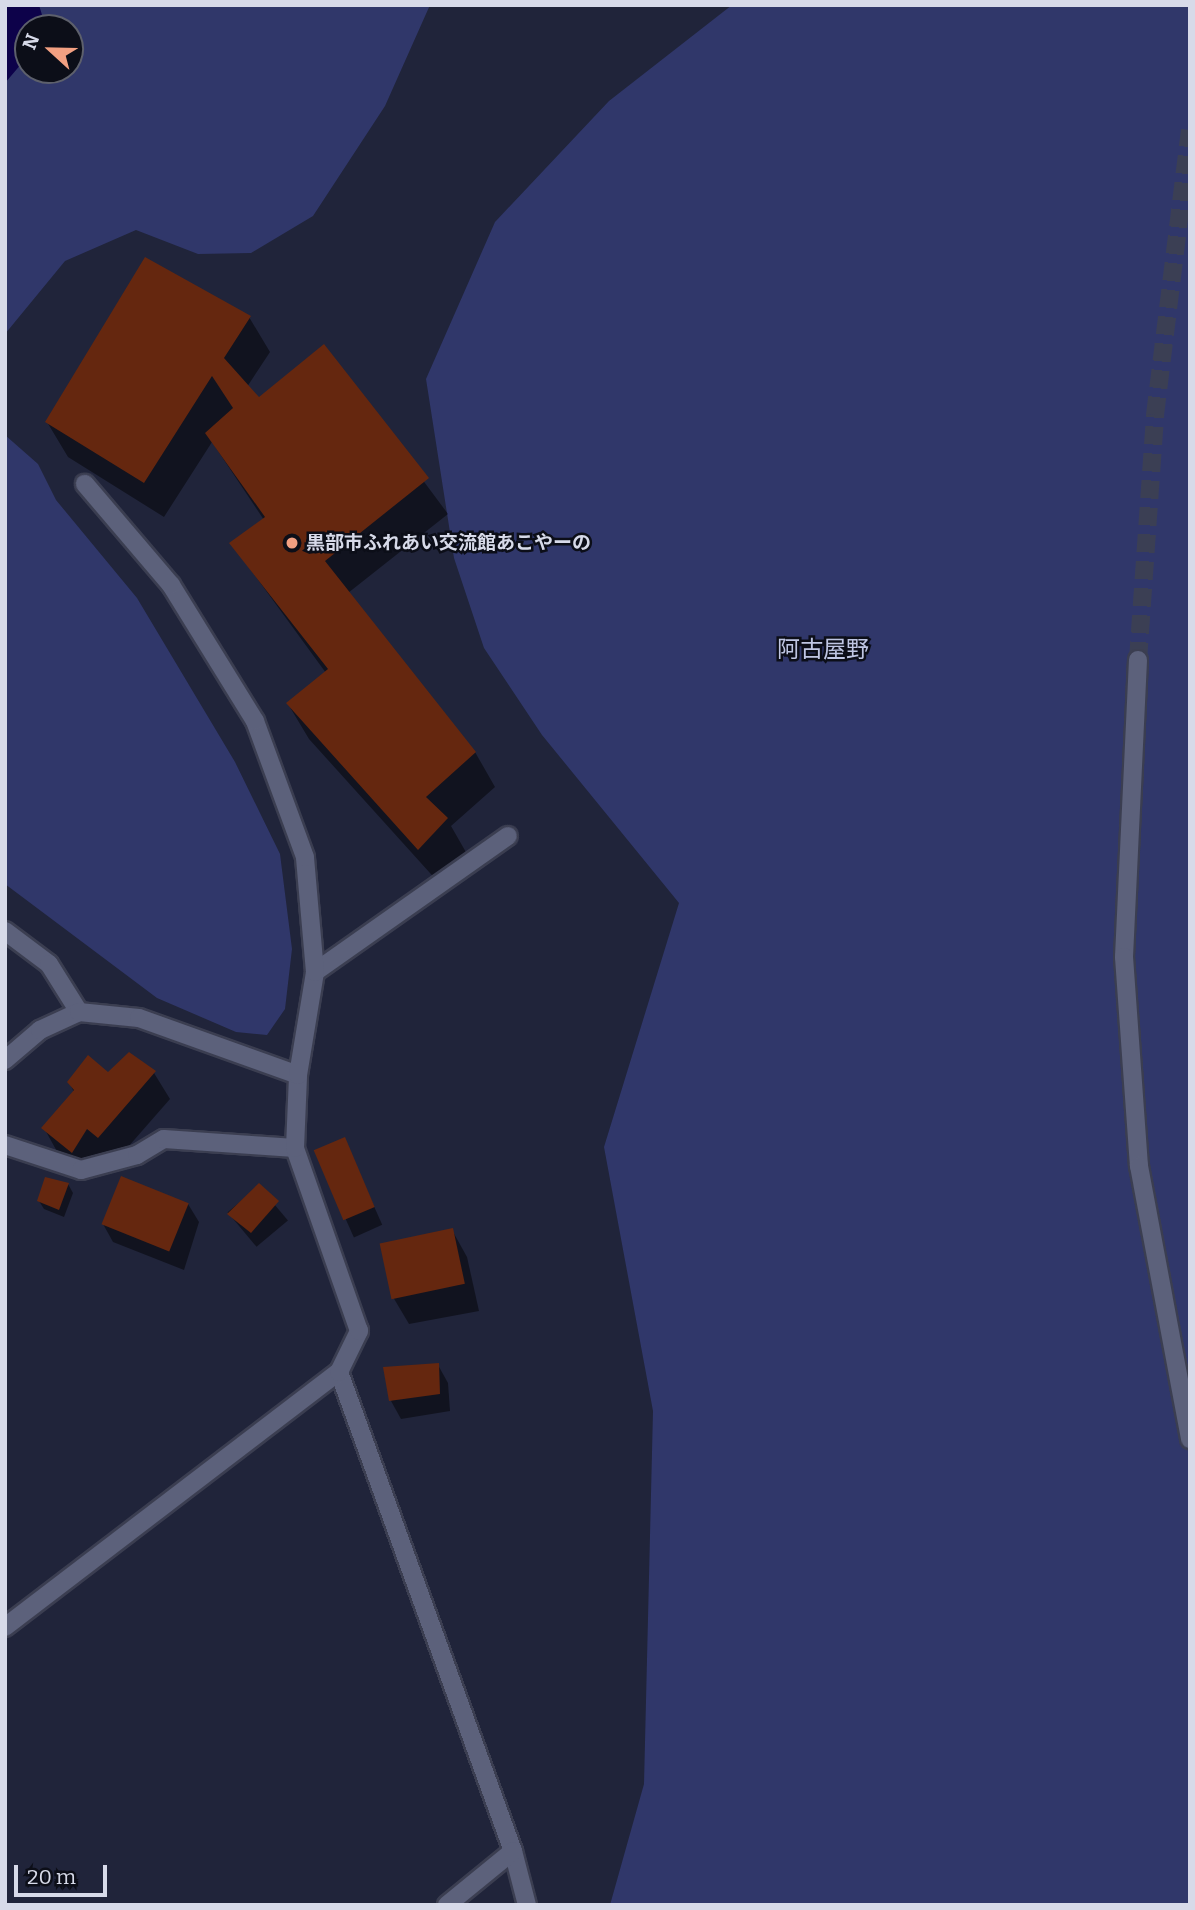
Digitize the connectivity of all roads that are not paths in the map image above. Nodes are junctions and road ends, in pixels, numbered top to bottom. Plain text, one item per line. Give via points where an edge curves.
1 (85, 484) dead end
2 (1138, 660) tunnel mouth
3 (508, 836) dead end
4 (5, 931) edge
5 (315, 972) junction
6 (79, 1012) junction
7 (5, 1060) edge
8 (298, 1075) junction
9 (5, 1145) edge
10 (295, 1149) junction
11 (339, 1372) junction
12 (1190, 1439) edge
13 (5, 1627) edge
14 (513, 1851) junction
15 (447, 1905) edge
16 (527, 1905) edge

1 - 5 street via 171,585 255,721 305,857
2 - 12 street via 1124,957 1139,1166
3 - 5 street
4 - 6 street via 49,964
5 - 8 street
6 - 7 street via 40,1030
6 - 8 street via 139,1018
8 - 10 street
9 - 10 street via 81,1170 137,1155 164,1139
10 - 11 street via 359,1331
11 - 13 street
11 - 14 street
14 - 15 street
14 - 16 street

